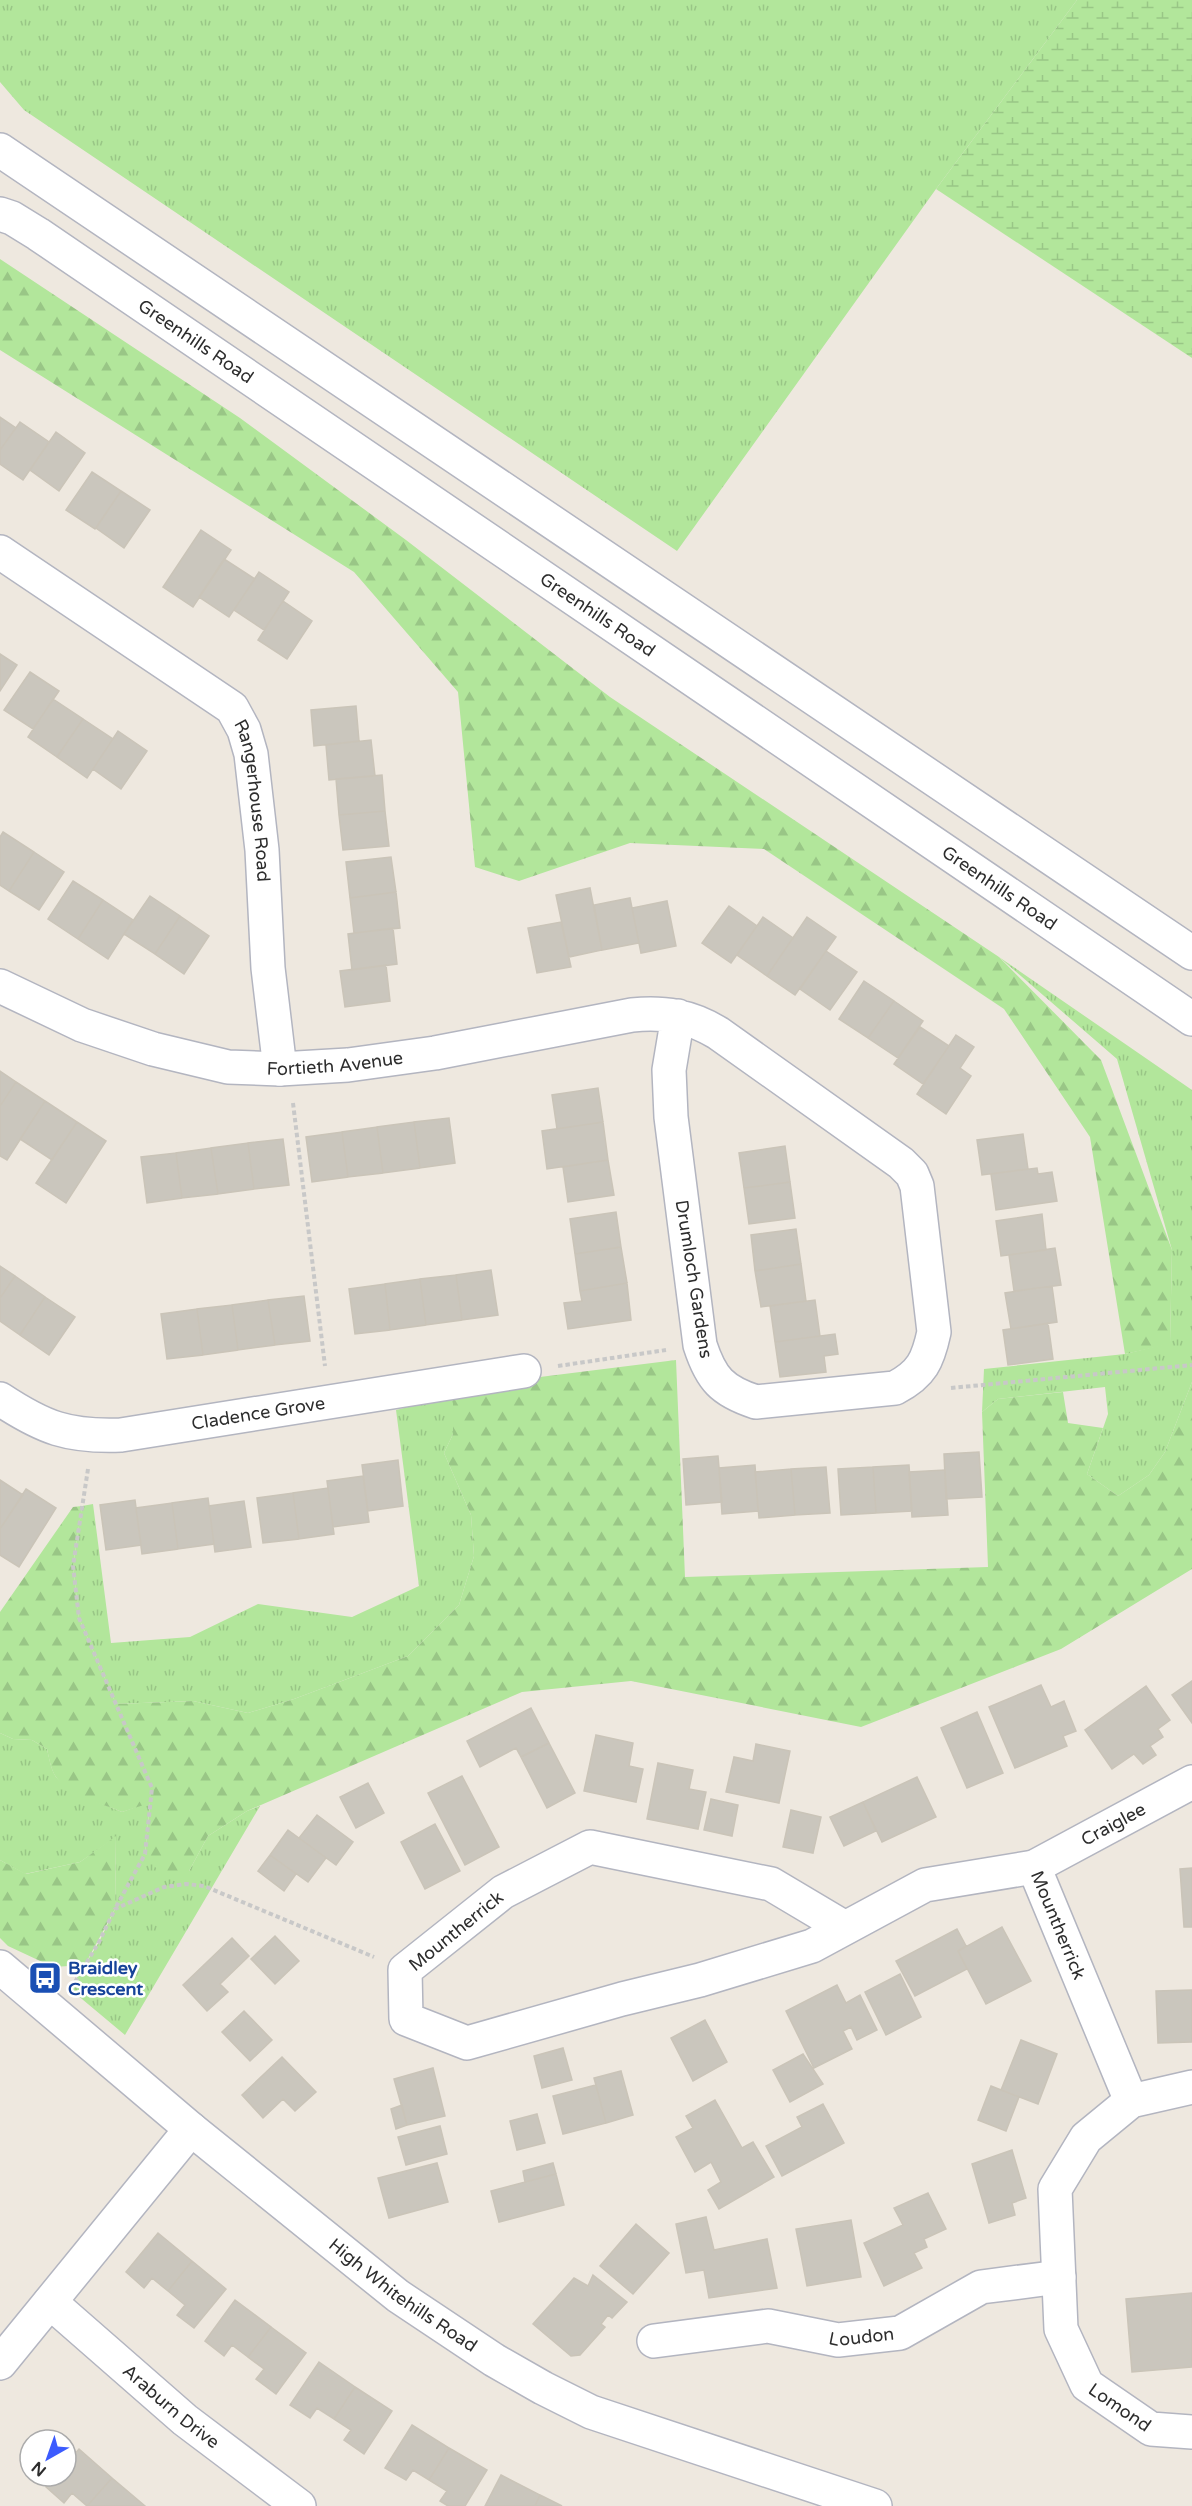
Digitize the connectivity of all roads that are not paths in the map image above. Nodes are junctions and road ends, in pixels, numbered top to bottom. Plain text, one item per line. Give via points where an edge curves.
1 (0, 150) edge
2 (0, 214) edge
3 (0, 552) edge
4 (1192, 953) edge
5 (0, 986) edge
6 (678, 1016) junction
7 (1192, 1019) edge
8 (284, 1069) junction
9 (524, 1371) road end
10 (0, 1400) edge
11 (1192, 1782) edge
12 (1034, 1867) junction
13 (845, 1928) junction
14 (0, 1967) edge
15 (1192, 2087) edge
16 (1131, 2101) junction
17 (191, 2129) junction
18 (1059, 2277) junction
19 (50, 2302) junction
20 (654, 2341) dead end
21 (0, 2363) edge
22 (1192, 2432) edge
23 (299, 2506) edge
24 (875, 2506) edge

1 - 4 street
2 - 7 street, Greenhills Road via 38,234
3 - 8 street, Rangerhouse Road via 232,708 251,754 268,968
5 - 8 street, Fortieth Avenue via 82,1025 153,1049 228,1066
6 - 6 street, Drumloch Gardens via 699,1021 718,1033 912,1174 917,1186 934,1332 929,1354 918,1373 896,1388 756,1402 737,1396 708,1369 700,1345 671,1117 669,1070
6 - 8 street, Fortieth Avenue via 632,1015 435,1053
9 - 10 street, Cladence Grove via 93,1436 47,1426
11 - 12 street, Craiglee
12 - 13 street, Mountherrick via 925,1886
12 - 16 street, Mountherrick
13 - 13 street, Mountherrick via 812,1946 467,2043 406,2019 405,1970 503,1892 590,1847 771,1884
14 - 17 street, High Whitehills Road
15 - 16 street
16 - 18 street, Lomond via 1086,2138 1055,2189
17 - 19 street
17 - 24 street, High Whitehills Road via 398,2296 543,2388 591,2412
18 - 20 street, Loudon via 981,2287 900,2333 838,2340 768,2326
18 - 22 street, Lomond via 1061,2329 1087,2385 1151,2429
19 - 21 street
19 - 23 street, Araburn Drive via 185,2420

